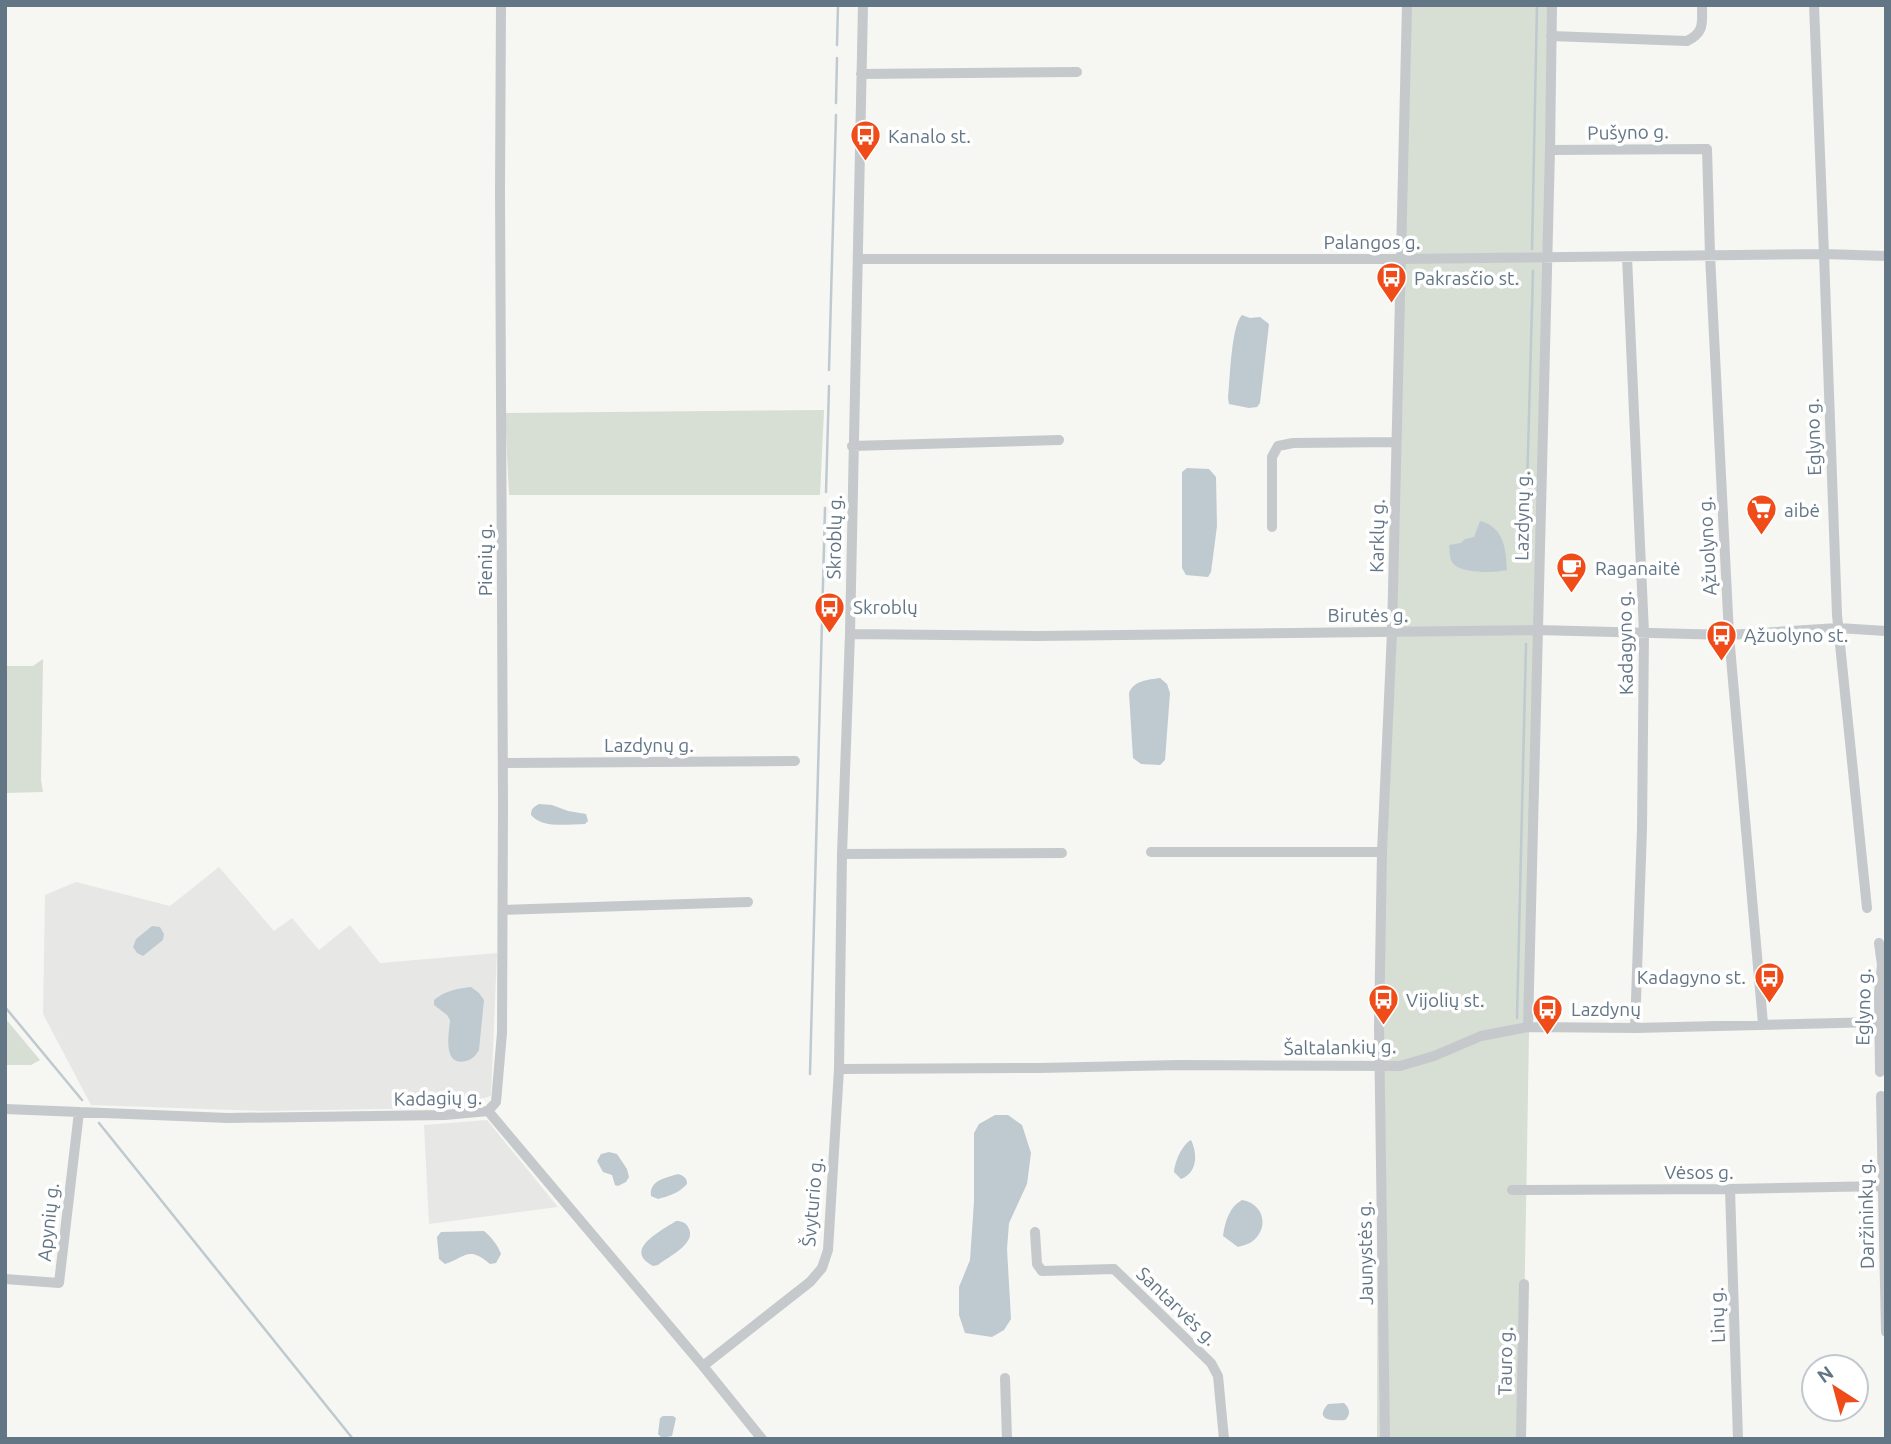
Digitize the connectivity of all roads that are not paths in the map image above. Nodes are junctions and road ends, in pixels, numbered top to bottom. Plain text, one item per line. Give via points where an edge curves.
1 (501, 5) edge
2 (863, 5) edge
3 (1407, 5) edge
4 (1552, 5) edge
5 (1702, 5) edge
6 (1814, 5) edge
7 (1551, 36) junction
8 (1077, 72) dead end
9 (861, 74) junction
10 (1707, 149) joint
11 (1550, 150) junction
12 (1825, 254) junction
13 (1710, 255) junction
14 (1886, 256) edge
15 (1627, 257) junction
16 (1546, 258) junction
17 (858, 259) junction
18 (1401, 259) junction
19 (1059, 440) dead end
20 (1395, 442) junction
21 (852, 446) junction
22 (1272, 527) dead end
23 (1838, 628) junction
24 (1537, 630) junction
25 (1886, 631) edge
26 (1392, 632) junction
27 (1644, 633) junction
28 (849, 634) junction
29 (1729, 635) junction
30 (795, 761) dead end
31 (503, 763) junction
32 (1151, 852) dead end
33 (1382, 852) junction
34 (1062, 853) dead end
35 (842, 854) junction
36 (748, 902) dead end
37 (1867, 908) dead end
38 (503, 910) junction
39 (1879, 943) dead end
40 (1878, 1022) junction
41 (1763, 1024) junction
42 (1528, 1027) junction
43 (1635, 1028) junction
44 (1379, 1066) junction
45 (839, 1069) junction
46 (1880, 1072) dead end
47 (1881, 1096) dead end
48 (5, 1109) edge
49 (488, 1111) junction
50 (79, 1112) junction
51 (1884, 1186) edge
52 (1730, 1189) junction
53 (1512, 1190) dead end
54 (1035, 1232) dead end
55 (5, 1279) edge
56 (1524, 1284) dead end
57 (1886, 1332) edge
58 (703, 1366) junction
59 (1005, 1378) dead end
60 (762, 1439) edge
61 (1007, 1439) edge
62 (1224, 1439) edge
63 (1385, 1439) edge
64 (1521, 1439) edge
65 (1738, 1439) edge

1 - 31 street, Pienių g.
2 - 9 street, Skroblų g.
3 - 18 street, Karklų g.
4 - 7 street, Lazdynų g.
5 - 7 street via 1702,27 1687,41
6 - 12 street, Eglyno g.
7 - 11 street, Lazdynų g.
8 - 9 street
9 - 17 street, Skroblų g.
10 - 11 street, Pušyno g.
10 - 13 street, Ąžuolyno g.
11 - 16 street, Lazdynų g.
12 - 13 street, Palangos g.
12 - 14 street, Palangos g.
12 - 23 street, Eglyno g.
13 - 15 street, Palangos g.
13 - 29 street, Ąžuolyno g.
15 - 16 street, Palangos g.
15 - 27 street, Kadagyno g.
16 - 18 street, Palangos g.
16 - 24 street, Lazdynų g.
17 - 18 street, Palangos g.
17 - 21 street, Skroblų g.
18 - 20 street, Karklų g.
19 - 21 street
20 - 22 street via 1278,446 1272,457
20 - 26 street, Karklų g.
21 - 28 street, Skroblų g.
23 - 25 street, Birutės g.
23 - 29 street, Birutės g.
23 - 37 street, Eglyno g.
24 - 26 street, Birutės g.
24 - 27 street, Birutės g.
24 - 42 street, Lazdynų g.
26 - 28 street, Birutės g.
26 - 33 street, Karklų g.
27 - 29 street, Birutės g.
27 - 43 street, Kadagyno g.
28 - 35 street, Skroblų g.
29 - 41 street, Ąžuolyno g.
30 - 31 street, Lazdynų g.
31 - 38 street, Pienių g.
32 - 33 street
33 - 44 street, Karklų g.
34 - 35 street
35 - 45 street, Skroblų g.
36 - 38 street
38 - 49 street, Pienių g. via 502,1033 496,1102
39 - 40 street, Eglyno g.
40 - 41 street, Šaltalankių g.
40 - 46 street, Eglyno g.
41 - 43 street, Šaltalankių g.
42 - 43 street, Šaltalankių g.
42 - 44 street, Šaltalankių g. via 1481,1036 1400,1066
44 - 45 street, Šaltalankių g.
44 - 63 street, Jaunystės g.
45 - 58 street, Švyturio g. via 828,1250 822,1268
47 - 51 street, Daržininkų g.
48 - 50 street, Kadagių g.
49 - 50 street, Kadagių g. via 228,1118
49 - 58 street, Kadagių g.
50 - 55 street, Apynių g. via 59,1283
51 - 52 street, Vėsos g.
51 - 57 street, Daržininkų g.
52 - 53 street, Vėsos g.
52 - 65 street, Linų g.
54 - 62 street, Santarvės g. via 1037,1264 1042,1271 1114,1269 1211,1363 1218,1376
56 - 64 street, Tauro g.
58 - 60 street, Kadagių g.
59 - 61 street

